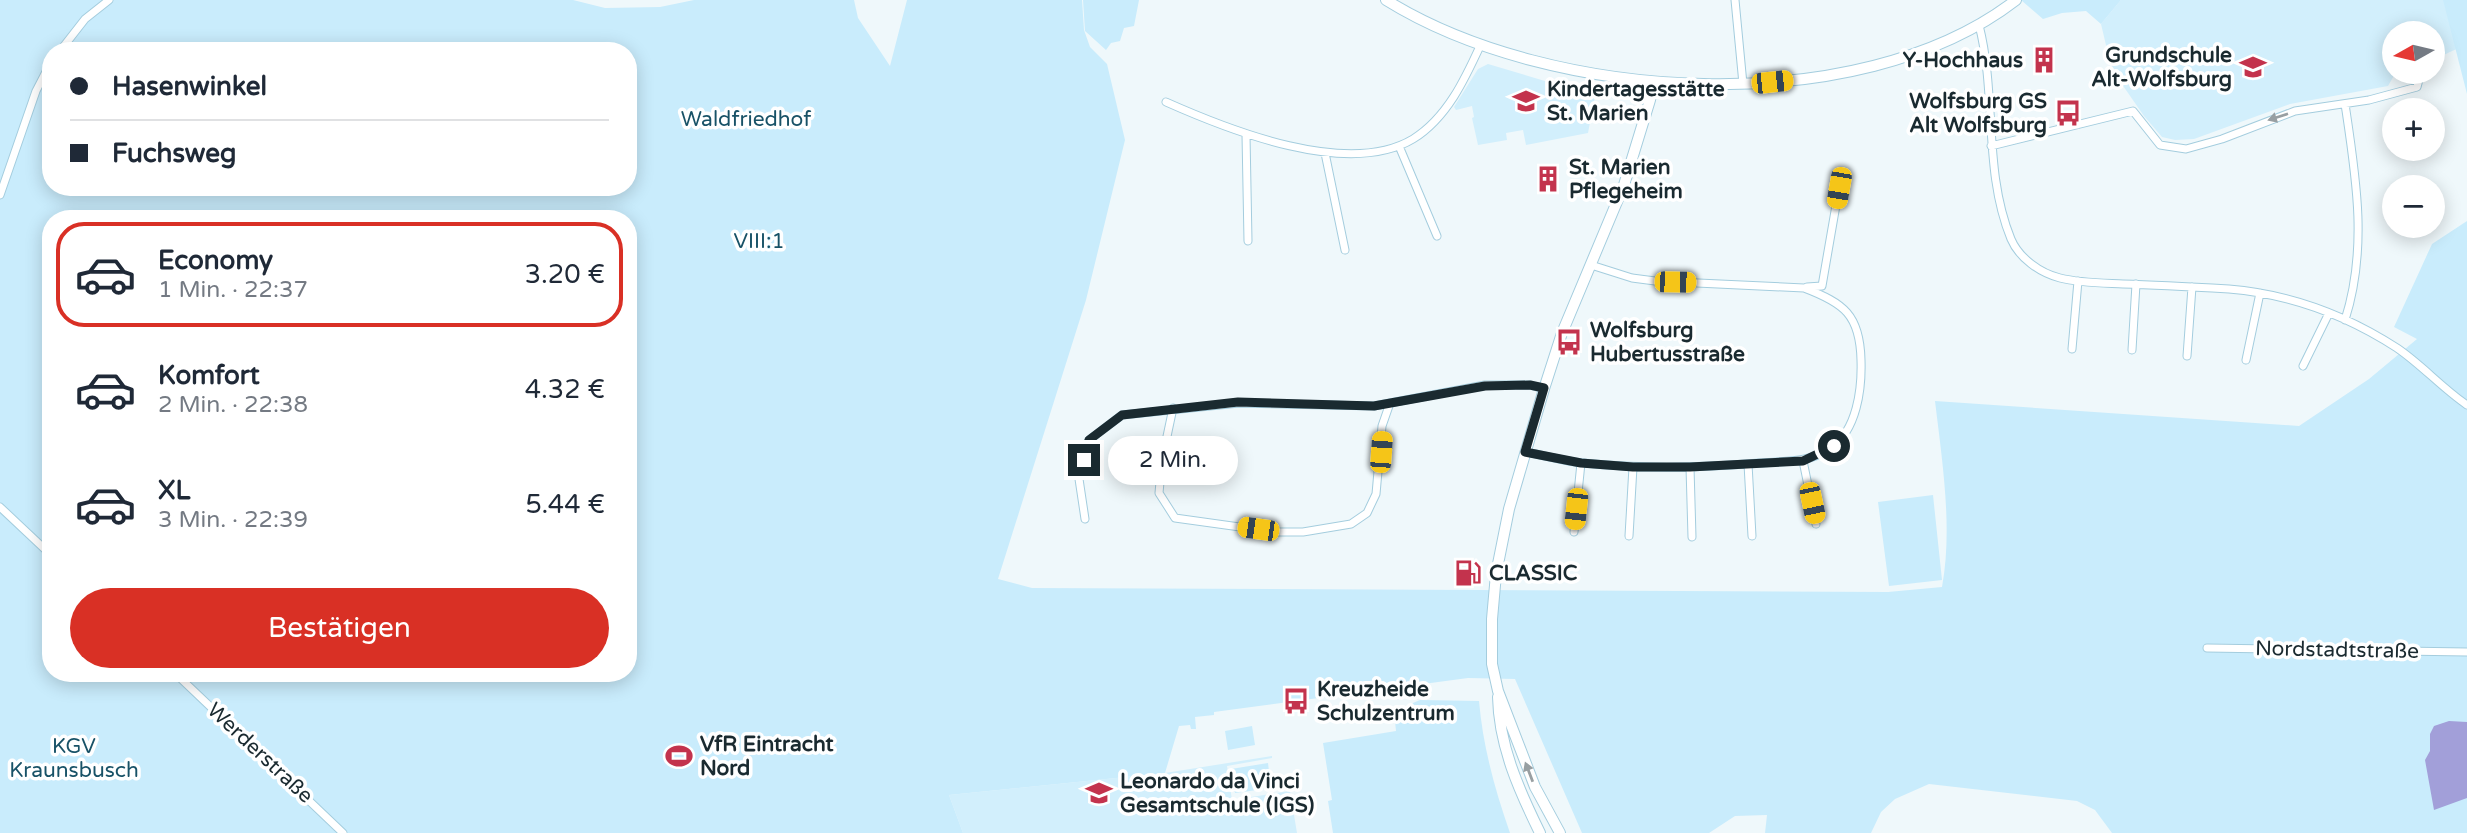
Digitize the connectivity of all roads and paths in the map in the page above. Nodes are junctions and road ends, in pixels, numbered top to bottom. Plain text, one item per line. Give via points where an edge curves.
1 (109, 0) edge
2 (1385, 0) edge
3 (1735, 0) edge
4 (2016, 0) edge
5 (1979, 25) junction
6 (67, 42) edge
7 (1481, 44) junction
8 (42, 79) edge
9 (1653, 82) junction
10 (1743, 84) junction
11 (2418, 84) edge
12 (1166, 102) dead end
13 (2345, 104) junction
14 (1245, 135) junction
15 (1399, 146) junction
16 (1991, 146) junction
17 (1325, 153) junction
18 (1839, 188) dead end
19 (0, 195) edge
20 (1437, 236) dead end
21 (1248, 241) dead end
22 (1345, 250) dead end
23 (1591, 265) junction
24 (2078, 281) junction
25 (2136, 284) junction
26 (2192, 287) junction
27 (1804, 288) junction
28 (2260, 293) junction
29 (2329, 313) junction
30 (2345, 320) junction
31 (2071, 349) dead end
32 (2132, 350) dead end
33 (2187, 356) dead end
34 (2246, 360) dead end
35 (2303, 366) dead end
36 (1544, 388) junction
37 (1390, 403) junction
38 (2467, 405) edge
39 (1173, 408) junction
40 (1525, 452) junction
41 (1803, 461) junction
42 (1581, 463) junction
43 (1748, 464) junction
44 (1633, 467) junction
45 (1690, 467) junction
46 (0, 507) edge
47 (1085, 519) dead end
48 (1816, 524) dead end
49 (1574, 531) dead end
50 (1629, 536) dead end
51 (1752, 536) dead end
52 (1692, 537) dead end
53 (42, 547) edge
54 (2207, 648) dead end
55 (2467, 652) edge
56 (184, 682) edge
57 (1498, 691) junction
58 (342, 833) edge
59 (1541, 833) edge
60 (1560, 833) edge

1 - 6 street via 85,19
2 - 7 street
3 - 10 street
4 - 5 street
5 - 10 street via 1866,68
5 - 16 street
7 - 9 street via 1584,72
7 - 15 street via 1456,94 1436,120
8 - 19 street
9 - 10 street
9 - 23 street via 1624,185
11 - 13 street
12 - 14 street
13 -> 16 street via 2295,111 2186,149 2160,145 2133,111
13 - 30 street via 2359,246
14 - 17 street
14 - 21 street
15 - 17 street
15 - 20 street
16 - 24 street via 2012,240 2042,271
17 - 22 street
18 - 27 street via 1822,286
23 - 27 street via 1655,281
23 - 36 street
24 - 25 street
24 - 31 street
25 - 26 street
25 - 32 street
26 - 28 street
26 - 33 street
27 - 41 street via 1829,297 1852,315 1861,362 1859,393 1845,434 1834,446
28 - 29 street
28 - 34 street
29 - 30 street
29 - 35 street
30 - 38 street via 2398,349
36 - 37 street via 1485,386
36 - 40 street
37 - 39 street via 1238,402
37 - 39 street via 1382,426 1376,494 1367,513 1351,524 1303,532 1175,518 1159,493
39 - 47 street via 1122,415 1089,440 1079,479
40 - 42 street
40 - 57 street via 1496,574 1492,664
41 - 43 street
41 - 48 street
42 - 44 street
42 - 49 street
43 - 45 street
43 - 51 street
44 - 45 street
44 - 50 street
45 - 52 street
46 - 53 street
54 - 55 street, Nordstadtstraße
56 - 58 street, Werderstraße
57 - 59 street via 1498,719 1508,759
60 -> 57 street via 1535,787

